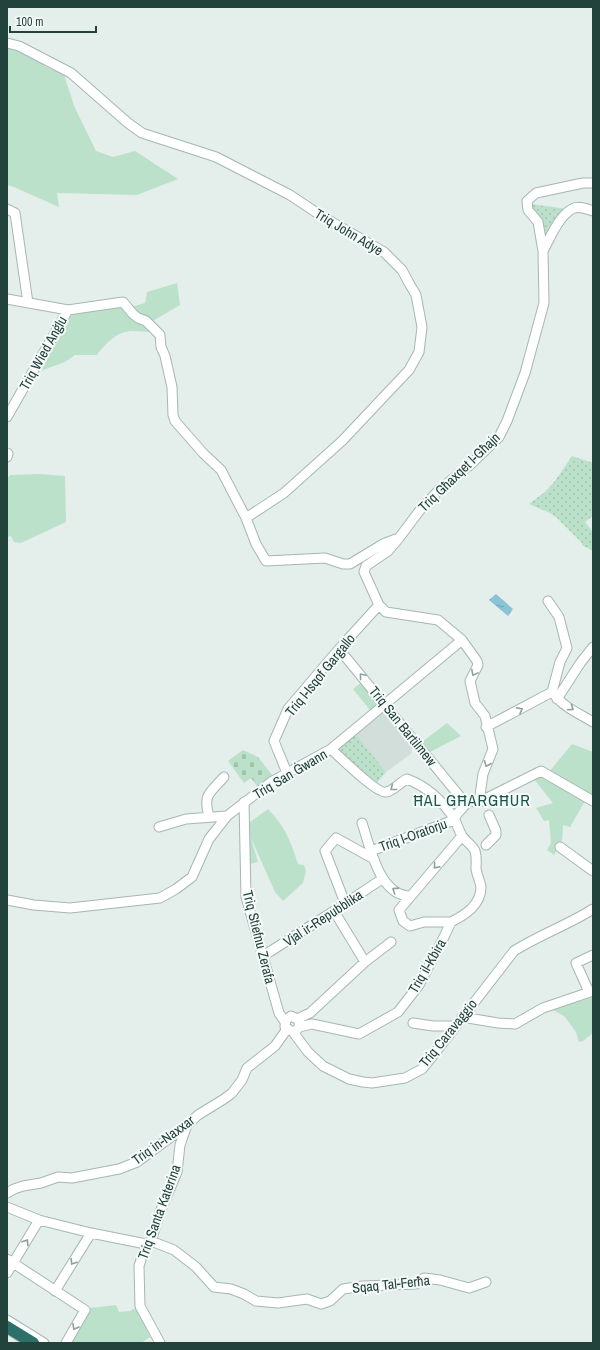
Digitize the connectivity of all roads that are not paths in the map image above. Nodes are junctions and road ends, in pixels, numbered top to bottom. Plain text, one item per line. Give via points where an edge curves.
1 (7, 43) edge
2 (593, 183) edge
3 (7, 209) edge
4 (593, 211) edge
5 (543, 250) junction
6 (7, 299) edge
7 (28, 303) junction
8 (68, 310) junction
9 (7, 417) edge
10 (246, 518) junction
11 (399, 538) junction
12 (548, 601) dead end
13 (379, 605) junction
14 (462, 640) junction
15 (593, 648) edge
16 (339, 649) junction
17 (555, 695) junction
18 (385, 704) junction
19 (593, 722) edge
20 (486, 727) junction
21 (331, 749) junction
22 (287, 773) junction
23 (224, 777) dead end
24 (593, 801) edge
25 (244, 802) junction
26 (479, 802) junction
27 (466, 804) junction
28 (489, 815) dead end
29 (227, 816) junction
30 (209, 817) junction
31 (454, 820) junction
32 (362, 824) dead end
33 (159, 827) dead end
34 (462, 836) junction
35 (486, 845) dead end
36 (560, 847) dead end
37 (373, 855) junction
38 (593, 871) edge
39 (382, 879) junction
40 (410, 896) junction
41 (7, 900) edge
42 (345, 903) junction
43 (593, 909) edge
44 (334, 911) junction
45 (451, 922) junction
46 (390, 942) dead end
47 (593, 955) edge
48 (263, 956) junction
49 (365, 962) junction
50 (591, 992) edge
51 (462, 1017) junction
52 (413, 1023) dead end
53 (292, 1026) junction
54 (455, 1026) junction
55 (187, 1125) junction
56 (7, 1193) edge
57 (7, 1207) edge
58 (40, 1220) junction
59 (91, 1233) junction
60 (148, 1243) junction
61 (10, 1261) edge
62 (7, 1273) edge
63 (486, 1282) dead end
64 (55, 1291) junction
65 (7, 1320) edge
66 (7, 1326) edge
67 (7, 1335) edge
68 (20, 1343) edge
69 (33, 1343) edge
70 (44, 1343) edge
71 (66, 1343) edge
72 (160, 1343) edge

1 - 10 street, Triq John Adye via 19,46 71,73 128,123 142,132 216,157 290,195 384,252 402,270 416,295 422,327 419,352 409,370 342,441 284,493
2 - 5 street, Triq Għaxqet l-Għajn via 536,192 527,201 528,210 538,222
3 - 7 street via 15,213
4 - 5 street via 572,208 561,219
5 - 11 street, Triq Għaxqet l-Għajn via 544,303 525,373 499,437 439,490
6 - 7 street
7 - 8 street
8 - 9 street, Triq Wied Anġlu
8 - 10 street via 123,302 133,314 146,321 160,335 172,387 175,421 221,470
10 - 11 street via 266,561 325,558 350,564 383,544
11 - 13 street, Triq Għaxqet l-Għajn via 388,551 366,566 364,572
12 - 17 street via 558,617 567,648 560,662
13 - 14 street via 386,612 438,620
13 - 16 street, Triq l-Isqof Gargallo
14 - 18 street, Triq San Ġwann
14 -> 20 street via 477,661 478,665 470,682 475,703 485,716
15 - 17 street
18 -> 16 street, Triq San Bartilmew
16 - 22 street, Triq l-Isqof Gargallo via 288,709 274,741
17 -> 19 street
20 -> 17 street
18 - 21 street, Triq San Ġwann
18 - 27 street, Triq San Bartilmew
20 -> 26 street via 493,748 483,774
21 - 22 street, Triq San Ġwann
31 -> 21 street via 430,791 407,779 389,792 382,793
22 - 25 street, Triq San Ġwann
23 - 30 street via 207,797
24 - 26 street via 541,771
25 - 29 street, Triq San Ġwann
25 - 48 street, Triq Stiefnu Zerafa via 246,897
26 - 27 street
27 - 31 street
28 - 35 street via 496,835
29 - 30 street
29 - 41 street, Triq San Ġwann via 209,839 192,877 160,898 70,908
30 - 33 street via 186,819
31 - 34 street
31 - 37 street, Triq l-Oratorju
32 - 37 street
34 -> 40 street
34 - 45 street, Triq il-Kbira via 474,851 481,885 478,901 462,916
36 - 38 street
37 - 39 street
37 - 42 street via 336,838 325,851
40 -> 39 street via 396,891
39 - 42 street, Vjal ir-Repubblika
40 - 45 street via 399,910 403,921 410,926 424,922
42 - 44 street, Vjal ir-Repubblika
43 - 51 street, Triq Caravaggio via 514,951
44 - 48 street, Vjal ir-Repubblika
44 - 49 street
45 - 53 street, Triq il-Kbira via 419,984 398,1012 359,1034 312,1024
46 - 49 street
47 - 50 street via 576,963
48 - 53 street, Triq Stiefnu Zerafa via 280,1013
49 - 53 street via 310,1013
50 - 51 street via 543,1008 515,1024
51 - 54 street, Triq Caravaggio
52 - 54 street
53 - 54 street, Triq Caravaggio via 308,1052 323,1066 349,1079 372,1083 405,1078 422,1069
53 - 55 street, Triq in-Naxxar via 275,1046 247,1068 232,1093
55 - 56 street, Triq in-Naxxar via 137,1162 119,1169 72,1178 58,1177
55 - 60 street, Triq Santa Katerina via 180,1145 177,1172
57 - 58 street, Sqaq Tal-Ferħa
58 - 59 street, Sqaq Tal-Ferħa
61 -> 58 street
59 - 60 street, Sqaq Tal-Ferħa
59 -> 64 street
60 - 63 street, Sqaq Tal-Ferħa via 174,1250 196,1267 214,1287 231,1289 256,1301 278,1303 307,1300 321,1304 330,1302 343,1289 416,1284 424,1278 469,1288
60 - 72 street, Triq Santa Katerina via 139,1266 140,1306
61 - 62 street
61 - 64 street
64 -> 71 street via 84,1310
65 - 70 street
66 - 69 highway
67 - 68 highway

